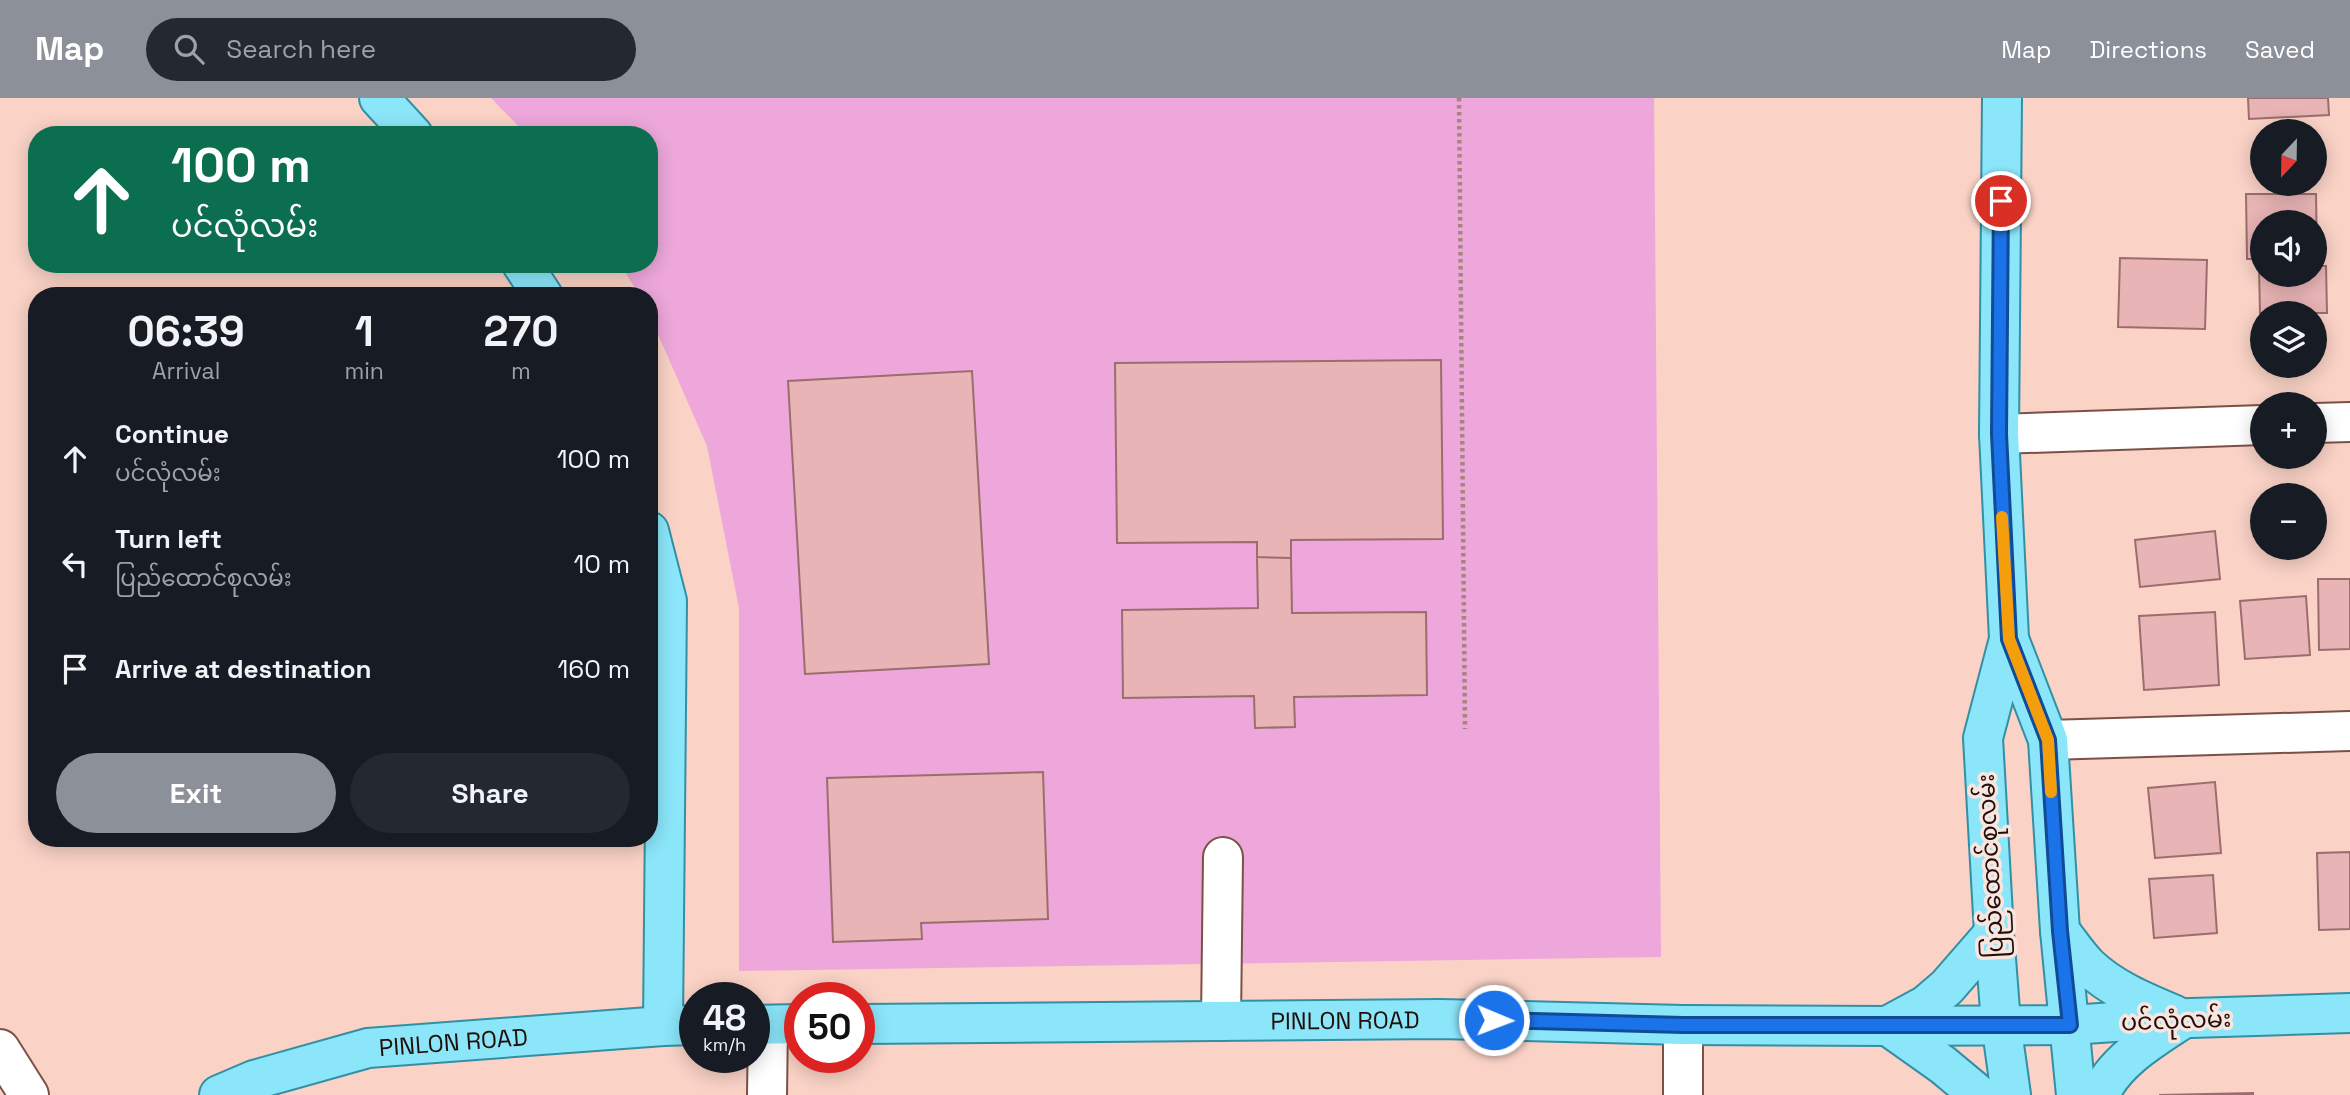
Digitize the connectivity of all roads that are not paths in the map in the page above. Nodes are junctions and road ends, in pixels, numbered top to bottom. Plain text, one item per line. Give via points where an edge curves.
1 (379, 98) edge
2 (2002, 98) edge
3 (405, 126) edge
4 (2350, 422) edge
5 (2327, 423) edge
6 (2250, 425) edge
7 (1999, 434) junction
8 (658, 566) edge
9 (2009, 639) junction
10 (2350, 731) edge
11 (2048, 740) junction
12 (1223, 856) dead end
13 (2060, 931) junction
14 (1994, 933) junction
15 (2350, 1013) edge
16 (2183, 1019) junction
17 (1221, 1021) junction
18 (2001, 1023) junction
19 (774, 1024) edge
20 (875, 1024) edge
21 (679, 1025) edge
22 (1683, 1025) junction
23 (2070, 1025) junction
24 (1888, 1026) junction
25 (0, 1049) edge
26 (29, 1095) edge
27 (219, 1095) edge
28 (767, 1095) edge
29 (1683, 1095) edge
30 (1979, 1095) edge
31 (2011, 1095) edge
32 (2076, 1095) edge
33 (2100, 1095) edge

1 - 3 main road
2 - 7 main road, ပြည်ထောင်စုလမ်း
4 - 5 street
6 - 7 street
7 - 9 main road, ပြည်ထောင်စုလမ်း
8 - 21 main road via 667,601
9 - 11 main road, ပြည်ထောင်စုလမ်း
9 - 14 main road, ပြည်ထောင်စုလမ်း via 1983,738
10 - 11 street
11 - 13 main road, ပြည်ထောင်စုလမ်း
12 - 17 street
13 - 16 main road via 2104,980
13 - 23 main road, ပြည်ထောင်စုလမ်း
14 - 18 main road, ပြည်ထောင်စုလမ်း
14 - 24 main road via 1947,987
15 - 16 main road, ပင်လုံလမ်း
16 - 23 main road, ပင်လုံလမ်း
16 - 33 main road via 2120,1067
17 - 20 main road, PINLON ROAD
17 - 22 main road, PINLON ROAD via 1440,1019
18 - 23 main road, ပင်လုံလမ်း
18 - 24 main road, PINLON ROAD
18 - 31 main road, ပြည်ထောင်စုလမ်း
19 - 28 street
21 - 27 main road, PINLON ROAD via 368,1048 254,1080
22 - 24 main road, PINLON ROAD
22 - 29 street
23 - 32 main road, ပြည်ထောင်စုလမ်း
24 - 30 main road
25 - 26 street

